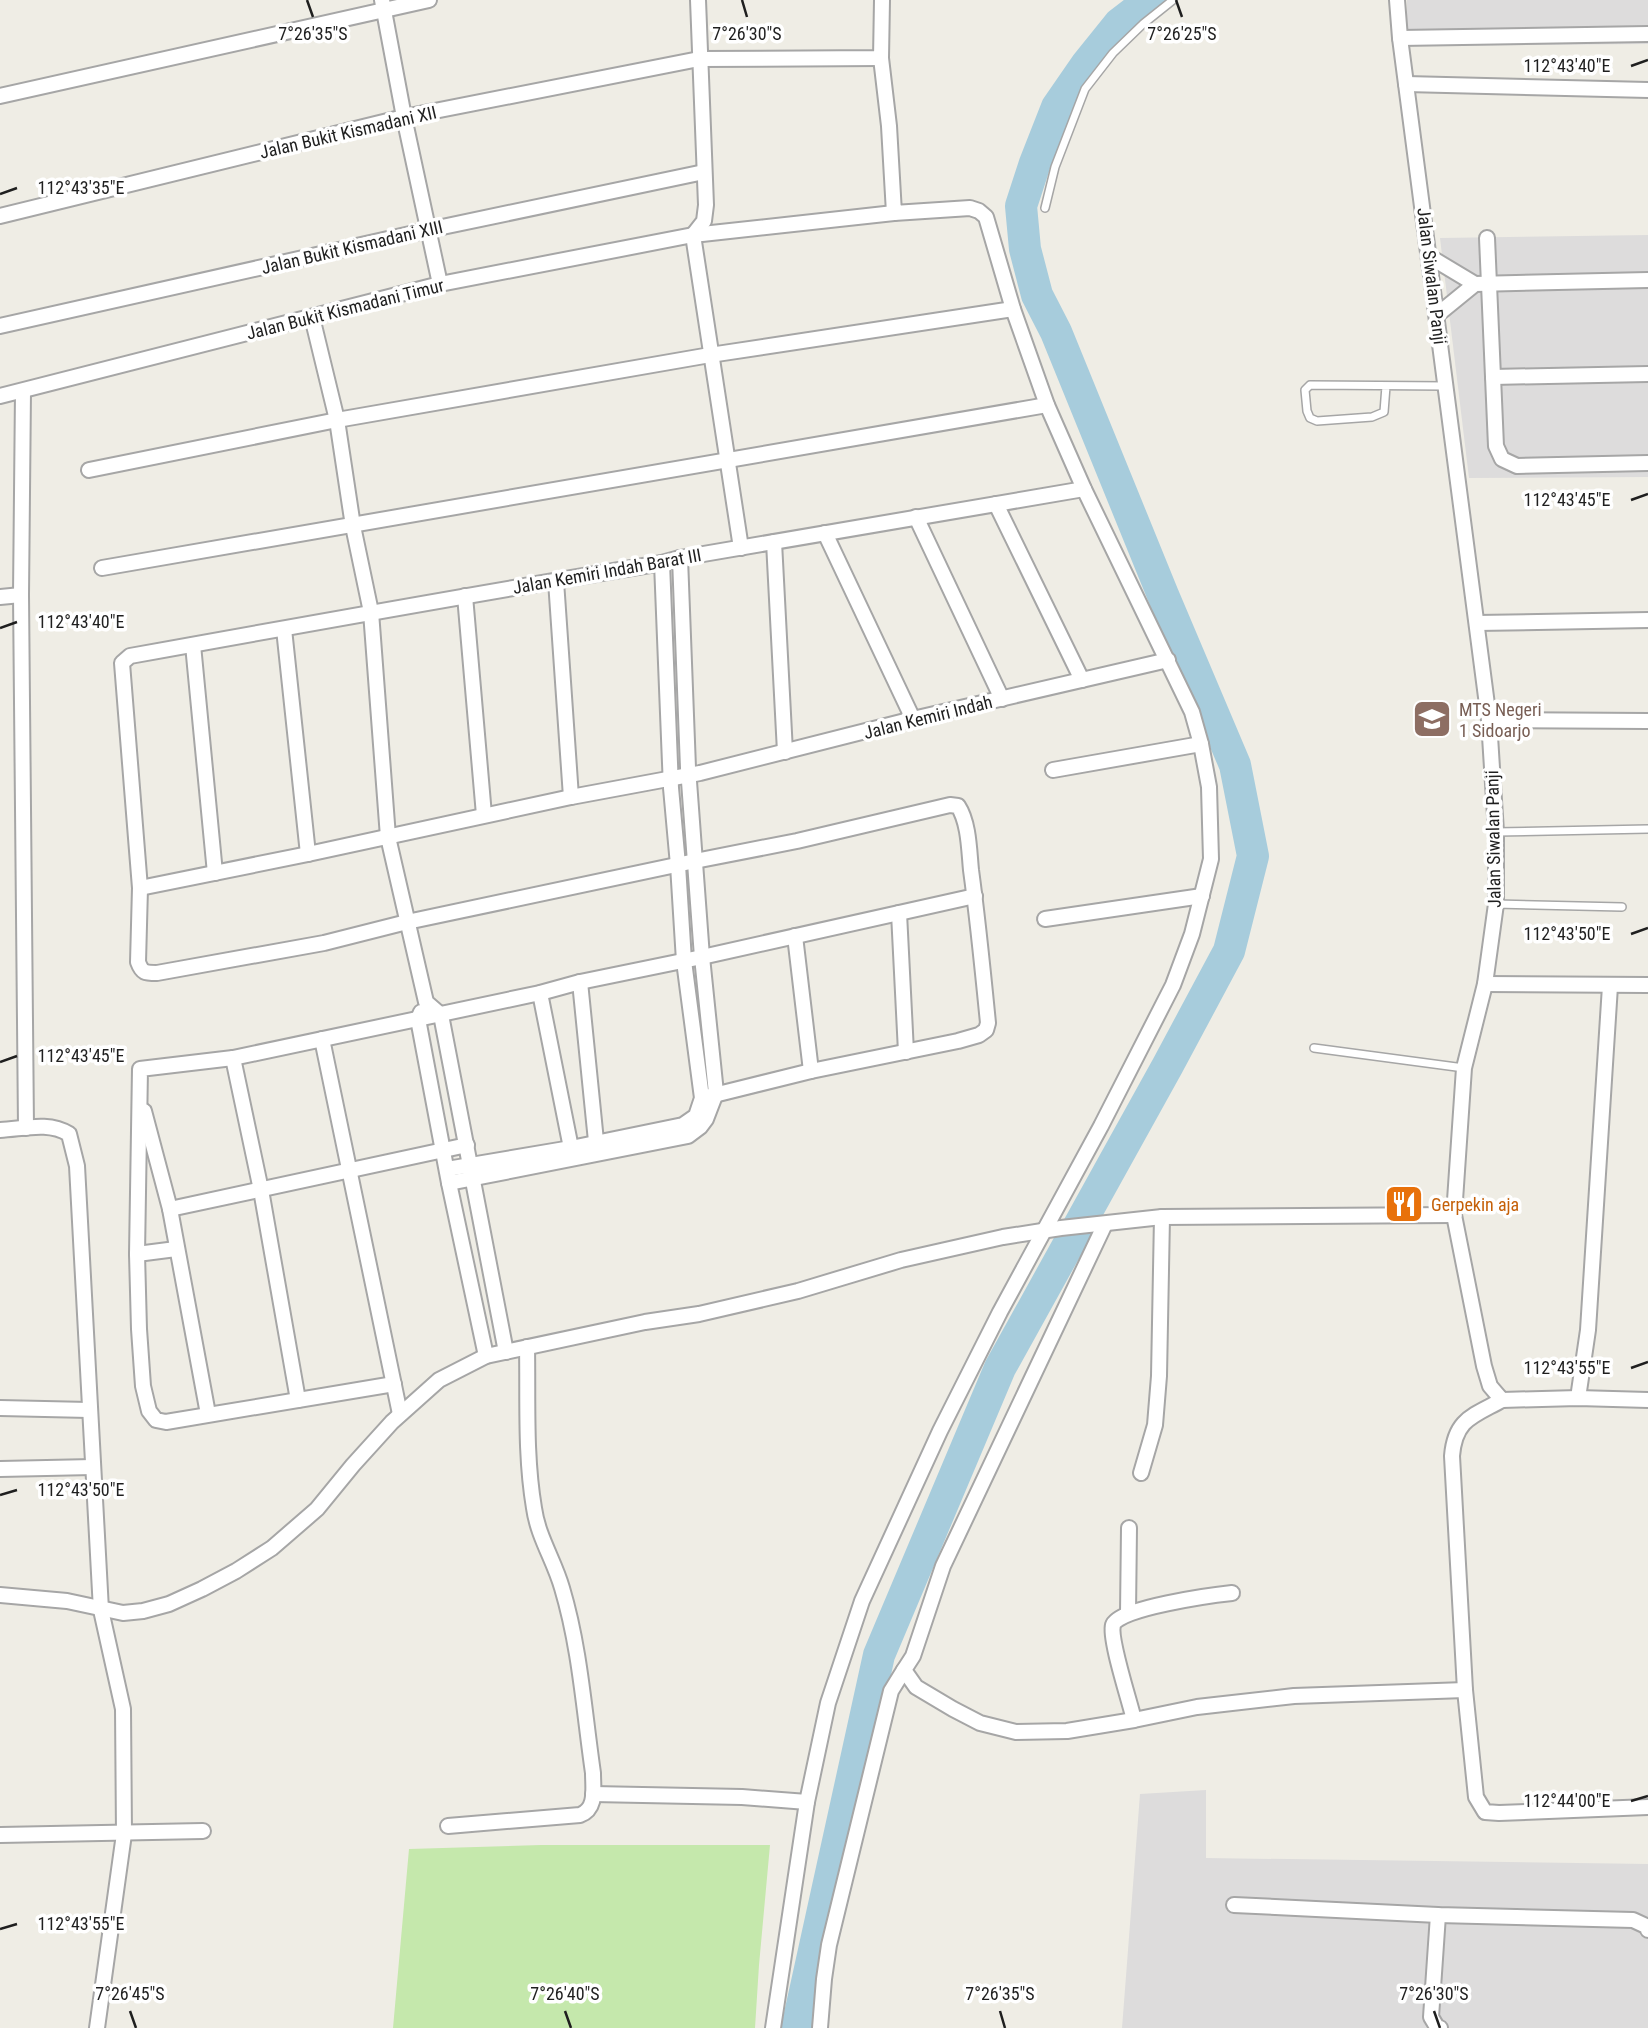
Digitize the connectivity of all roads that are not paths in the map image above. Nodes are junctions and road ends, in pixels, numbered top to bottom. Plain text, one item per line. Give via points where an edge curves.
1 (429, 0) edge
2 (698, 0) edge
3 (882, 0) edge
4 (1173, 0) edge
5 (1397, 0) edge
6 (383, 5) edge
7 (1648, 34) edge
8 (1400, 38) junction
9 (881, 58) junction
10 (699, 59) junction
11 (1406, 84) junction
12 (1648, 90) edge
13 (0, 96) edge
14 (404, 117) junction
15 (704, 172) junction
16 (1045, 208) dead end
17 (894, 214) junction
18 (0, 216) edge
19 (428, 230) junction
20 (693, 235) junction
21 (1487, 238) dead end
22 (1430, 257) junction
23 (1648, 280) edge
24 (440, 284) junction
25 (1482, 284) junction
26 (1013, 309) junction
27 (1437, 316) junction
28 (312, 317) junction
29 (0, 326) edge
30 (710, 355) junction
31 (1648, 374) edge
32 (1493, 377) junction
33 (1386, 386) junction
34 (1446, 386) junction
35 (23, 391) junction
36 (0, 396) edge
37 (1047, 405) junction
38 (337, 419) junction
39 (727, 460) junction
40 (1648, 463) edge
41 (89, 470) dead end
42 (1084, 489) junction
43 (996, 503) junction
44 (916, 517) junction
45 (353, 526) junction
46 (825, 533) junction
47 (774, 542) junction
48 (741, 548) junction
49 (680, 558) junction
50 (662, 563) junction
51 (102, 568) dead end
52 (556, 581) junction
53 (20, 595) junction
54 (465, 596) junction
55 (0, 597) edge
56 (371, 612) junction
57 (1648, 620) edge
58 (1477, 623) junction
59 (284, 629) junction
60 (193, 645) junction
61 (1168, 660) junction
62 (1082, 680) junction
63 (1002, 699) junction
64 (913, 719) junction
65 (1489, 720) junction
66 (1648, 721) edge
67 (1202, 744) junction
68 (785, 752) junction
69 (1053, 770) dead end
70 (689, 775) junction
71 (671, 778) junction
72 (571, 797) junction
73 (484, 816) junction
74 (1648, 829) edge
75 (1496, 832) junction
76 (388, 837) junction
77 (308, 854) junction
78 (695, 861) junction
79 (678, 865) junction
80 (215, 873) junction
81 (139, 888) junction
82 (975, 896) junction
83 (1202, 896) junction
84 (1496, 904) junction
85 (1622, 907) dead end
86 (899, 913) junction
87 (1045, 919) dead end
88 (407, 922) junction
89 (795, 936) junction
90 (702, 957) junction
91 (684, 961) junction
92 (580, 982) junction
93 (1485, 985) junction
94 (1648, 985) edge
95 (1610, 986) junction
96 (540, 993) junction
97 (426, 1002) junction
98 (441, 1015) junction
99 (418, 1019) junction
100 (322, 1039) junction
101 (1314, 1048) dead end
102 (906, 1052) junction
103 (233, 1058) junction
104 (1464, 1069) junction
105 (811, 1071) junction
106 (140, 1093) junction
107 (709, 1096) junction
108 (26, 1128) junction
109 (0, 1130) edge
110 (467, 1146) junction
111 (571, 1148) junction
112 (597, 1148) junction
113 (444, 1151) junction
114 (350, 1170) junction
115 (471, 1172) junction
116 (448, 1176) junction
117 (261, 1190) junction
118 (170, 1209) junction
119 (1454, 1215) junction
120 (1162, 1217) junction
121 (1100, 1225) junction
122 (1045, 1231) junction
123 (176, 1249) junction
124 (137, 1254) junction
125 (527, 1347) junction
126 (506, 1352) junction
127 (486, 1356) junction
128 (394, 1384) junction
129 (1578, 1398) junction
130 (298, 1400) junction
131 (1502, 1400) junction
132 (1648, 1400) edge
133 (0, 1408) edge
134 (89, 1410) junction
135 (208, 1414) junction
136 (400, 1414) junction
137 (93, 1467) junction
138 (0, 1469) edge
139 (1141, 1473) dead end
140 (1129, 1528) dead end
141 (1232, 1593) dead end
142 (0, 1595) edge
143 (101, 1610) junction
144 (1128, 1613) junction
145 (904, 1670) junction
146 (1465, 1690) junction
147 (1134, 1720) junction
148 (593, 1794) junction
149 (807, 1802) junction
150 (1648, 1807) edge
151 (448, 1826) dead end
152 (203, 1831) dead end
153 (124, 1834) junction
154 (0, 1836) edge
155 (1234, 1905) dead end
156 (1438, 1915) junction
157 (1648, 1930) edge
158 (97, 2028) edge
159 (773, 2028) edge
160 (820, 2028) edge
161 (1440, 2028) edge

1 - 6 street
2 - 10 street
3 - 9 street
4 - 16 lane via 1113,53 1085,89 1055,167
5 - 8 street, Jalan Siwalan Panji
6 - 13 street
6 - 14 street
7 - 8 street
8 - 11 street, Jalan Siwalan Panji
9 - 10 street, Jalan Bukit Kismadani XII
9 - 17 street
10 - 14 street, Jalan Bukit Kismadani XII
10 - 15 street
11 - 12 street
11 - 22 street, Jalan Siwalan Panji
14 - 18 street, Jalan Bukit Kismadani XII
14 - 19 street
15 - 19 street, Jalan Bukit Kismadani XIII
15 - 20 street via 704,221
17 - 20 street, Jalan Bukit Kismadani Timur
17 - 26 street, Jalan Bukit Kismadani Timur via 979,211 986,217
19 - 24 street
19 - 29 street, Jalan Bukit Kismadani XIII
20 - 24 street, Jalan Bukit Kismadani Timur
20 - 30 street
21 - 25 street
22 - 25 street
22 - 27 street, Jalan Siwalan Panji
23 - 25 street
24 - 28 street, Jalan Bukit Kismadani Timur
25 - 27 street
25 - 32 street
26 - 30 street
26 - 37 street
27 - 34 street, Jalan Siwalan Panji
28 - 35 street, Jalan Bukit Kismadani Timur
28 - 38 street
30 - 38 street
30 - 39 street
31 - 32 street
32 - 40 street via 1496,446 1502,459 1517,466
33 - 33 lane via 1310,385 1305,390 1310,418 1372,417 1384,412
33 - 34 lane
34 - 58 street, Jalan Siwalan Panji
35 - 36 street, Jalan Bukit Kismadani Timur
35 - 53 street
37 - 39 street
37 - 42 street
38 - 41 street
38 - 45 street
39 - 45 street
39 - 48 street
42 - 43 street, Jalan Kemiri Indah Barat III
42 - 61 street
43 - 44 street, Jalan Kemiri Indah Barat III
43 - 62 street
44 - 46 street, Jalan Kemiri Indah Barat III
44 - 63 street
45 - 51 street
45 - 56 street
46 - 47 street, Jalan Kemiri Indah Barat III
46 - 64 street
47 - 48 street, Jalan Kemiri Indah Barat III
47 - 68 street
48 - 49 street, Jalan Kemiri Indah Barat III
49 - 50 street, Jalan Kemiri Indah Barat III
49 - 70 street
50 - 52 street, Jalan Kemiri Indah Barat III
50 - 71 street
52 - 54 street, Jalan Kemiri Indah Barat III
52 - 72 street
53 - 55 street
53 - 108 street
54 - 56 street, Jalan Kemiri Indah Barat III
54 - 73 street
56 - 59 street, Jalan Kemiri Indah Barat III
56 - 76 street
57 - 58 street
58 - 65 street, Jalan Siwalan Panji
59 - 60 street, Jalan Kemiri Indah Barat III
59 - 77 street
60 - 80 street
60 - 81 street, Jalan Kemiri Indah Barat III via 130,656 122,663
61 - 62 street, Jalan Kemiri Indah
61 - 67 street
62 - 63 street, Jalan Kemiri Indah
63 - 64 street, Jalan Kemiri Indah
64 - 68 street, Jalan Kemiri Indah
65 - 66 street
65 - 75 street, Jalan Siwalan Panji
67 - 69 street
67 - 83 street via 1209,786 1211,859
68 - 70 street, Jalan Kemiri Indah
70 - 71 street, Jalan Kemiri Indah
70 - 78 street
71 - 72 street, Jalan Kemiri Indah
71 - 79 street
72 - 73 street, Jalan Kemiri Indah
73 - 76 street, Jalan Kemiri Indah
74 - 75 lane
75 - 84 street, Jalan Siwalan Panji
76 - 77 street, Jalan Kemiri Indah
76 - 88 street
77 - 80 street, Jalan Kemiri Indah
78 - 79 street
78 - 82 street via 950,804 962,812
78 - 90 street
79 - 88 street
79 - 91 street
80 - 81 street, Jalan Kemiri Indah
81 - 88 street via 138,961 146,973 324,943
82 - 86 street
82 - 102 street via 986,1030
83 - 87 street
83 - 122 street via 1173,985
84 - 85 lane
84 - 93 street, Jalan Siwalan Panji
86 - 89 street
86 - 102 street
88 - 97 street
89 - 90 street
89 - 105 street
90 - 91 street
90 - 107 street
91 - 92 street
91 - 107 street
92 - 96 street
92 - 112 street
93 - 95 street
93 - 104 street, Jalan Siwalan Panji
94 - 95 street
95 - 129 street via 1588,1330
96 - 98 street
96 - 111 street
97 - 98 street
97 - 99 street
98 - 99 street
98 - 110 street
99 - 100 street
99 - 113 street
100 - 103 street
100 - 114 street
101 - 104 lane
102 - 105 street
103 - 106 street via 140,1069
103 - 117 street
104 - 119 street, Jalan Siwalan Panji
105 - 107 street
106 - 118 street
106 - 124 street
107 - 112 street via 696,1116 683,1125
108 - 109 street
108 - 134 street via 61,1129 69,1134 73,1147
110 - 113 street
110 - 115 street
111 - 112 street
111 - 115 street
112 - 115 street
113 - 114 street
113 - 116 street
114 - 117 street
114 - 128 street
115 - 116 street
115 - 126 street
116 - 127 street
117 - 118 street
117 - 130 street
118 - 123 street
119 - 120 street
119 - 131 street, Jalan Siwalan Panji via 1484,1366 1490,1387
120 - 121 street
120 - 139 street via 1155,1425
121 - 122 street
121 - 145 street via 943,1566 913,1656
122 - 125 street via 901,1260 798,1292
122 - 149 street via 940,1431 862,1601 828,1703
123 - 124 street
123 - 135 street
124 - 135 street via 143,1386 149,1411 156,1420 166,1422
125 - 126 street
125 - 148 street via 533,1506 574,1635
126 - 127 street
127 - 136 street via 439,1380
128 - 130 street
128 - 136 street
129 - 131 street
129 - 132 street
130 - 135 street
131 - 146 street via 1466,1420 1453,1445
133 - 134 street
134 - 137 street
136 - 143 street via 317,1510 272,1548 169,1604 123,1613
137 - 138 street
137 - 143 street
140 - 144 street
141 - 144 street
142 - 143 street via 66,1601
143 - 153 street via 123,1709
144 - 147 street via 1115,1620 1112,1630
145 - 147 street via 916,1687 980,1724 1016,1732 1068,1731
145 - 160 street via 891,1691 829,1945
146 - 147 street via 1294,1696 1197,1707
146 - 150 street via 1476,1797 1485,1812
148 - 149 street
148 - 151 street via 590,1809 579,1815
149 - 159 street
152 - 153 street
153 - 154 street
153 - 158 street
155 - 156 street
156 - 157 street via 1633,1920
156 - 161 street via 1431,2017

